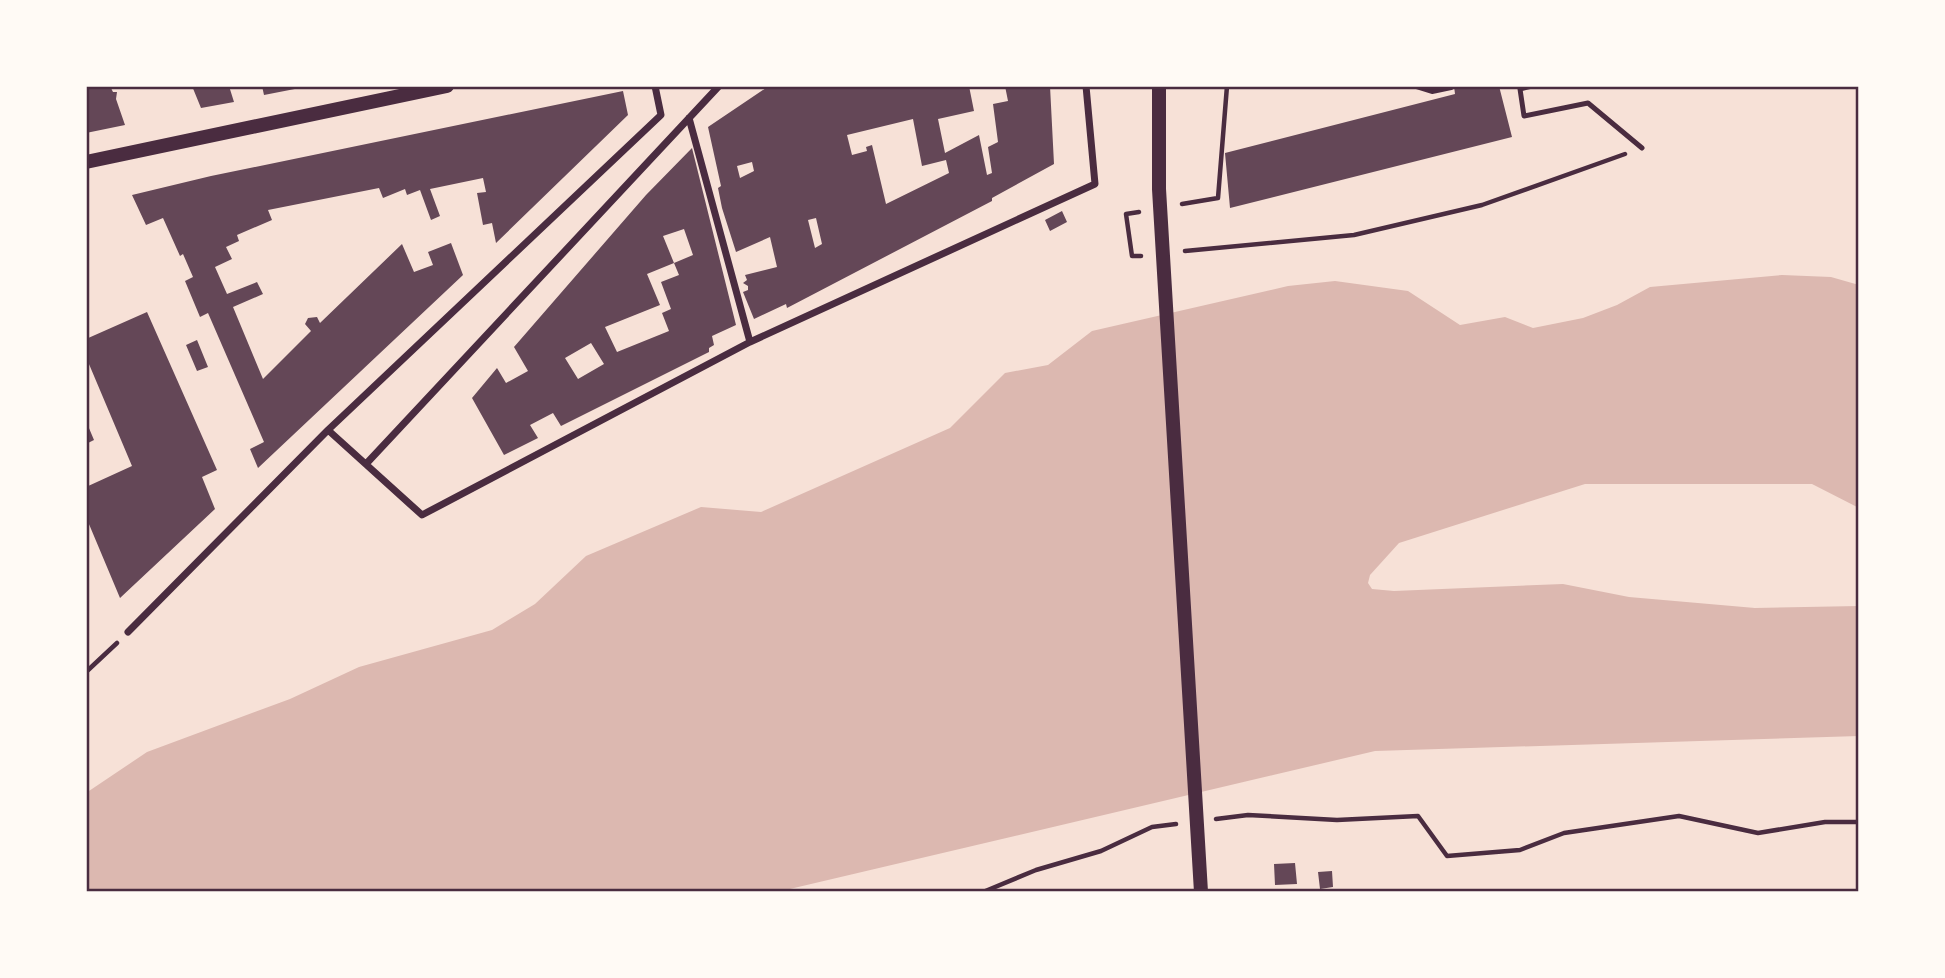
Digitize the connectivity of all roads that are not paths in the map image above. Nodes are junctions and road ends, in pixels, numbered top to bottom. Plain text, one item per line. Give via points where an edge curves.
1 (447, 86) edge
2 (655, 86) edge
3 (719, 86) edge
4 (1086, 86) edge
5 (1416, 86) edge
6 (1532, 86) edge
7 (1451, 87) edge
8 (1156, 88) edge
9 (689, 118) junction
10 (1642, 148) road end
11 (86, 162) edge
12 (750, 342) junction
13 (328, 430) junction
14 (366, 464) junction
15 (128, 632) road end
16 (1201, 892) edge

1 - 11 main road
2 - 13 street via 661,116
3 - 9 street
4 - 12 street via 1095,184
5 - 7 street via 1432,91
6 - 10 lane via 1520,89 1524,116 1588,103
8 - 16 main road
9 - 12 street
9 - 14 street
12 - 14 street via 422,514
13 - 14 street
13 - 15 street

